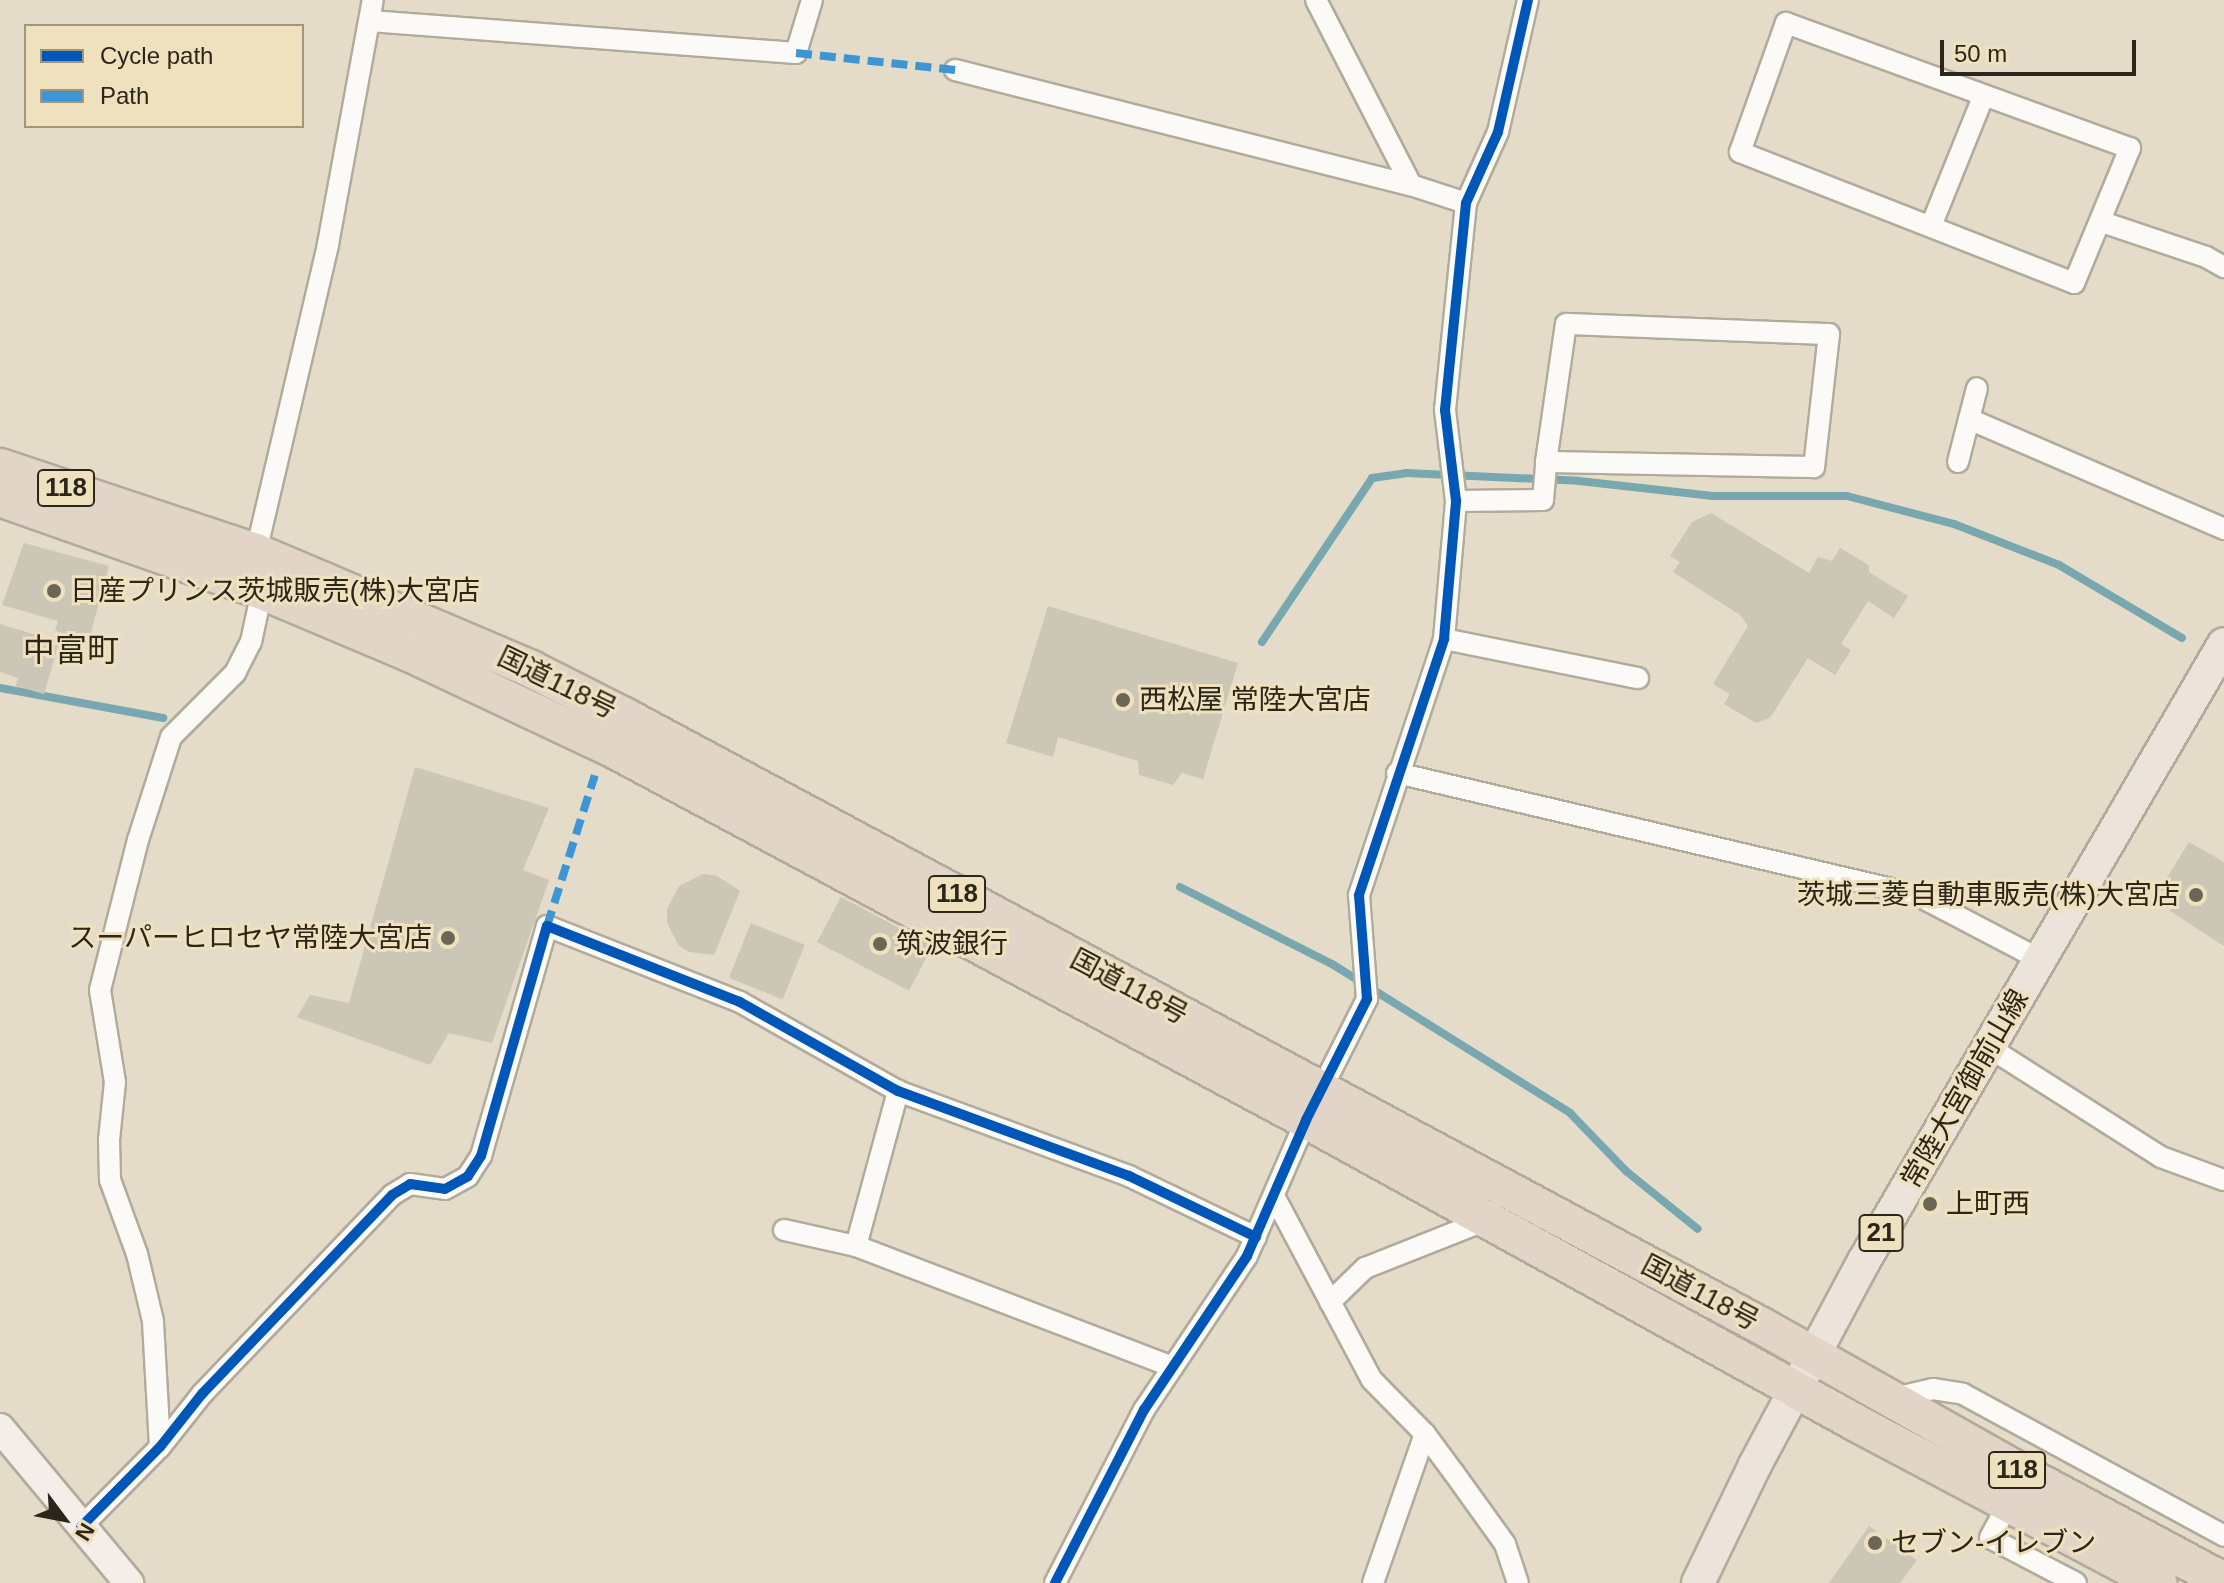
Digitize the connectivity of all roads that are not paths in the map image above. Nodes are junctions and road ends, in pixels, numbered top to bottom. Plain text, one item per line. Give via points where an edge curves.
1 (812, 0) edge
2 (1316, 0) edge
3 (1528, 0) edge
4 (371, 10) edge
5 (955, 70) dead end
6 (1983, 97) junction
7 (1411, 185) junction
8 (1466, 203) junction
9 (2102, 222) junction
10 (1931, 226) junction
11 (2224, 267) edge
12 (1977, 388) dead end
13 (1969, 419) junction
14 (1546, 462) junction
15 (1958, 462) dead end
16 (0, 467) edge
17 (0, 498) edge
18 (1456, 501) junction
19 (2224, 529) edge
20 (256, 552) junction
21 (262, 591) junction
22 (1444, 639) junction
23 (2221, 655) edge
24 (1638, 678) dead end
25 (1397, 773) junction
26 (2041, 960) junction
27 (1990, 1048) junction
28 (898, 1091) junction
29 (1314, 1105) junction
30 (2224, 1180) edge
31 (1274, 1196) junction
32 (1489, 1219) junction
33 (784, 1230) dead end
34 (1256, 1237) junction
35 (856, 1246) junction
36 (1330, 1302) junction
37 (1814, 1354) junction
38 (1173, 1367) junction
39 (1796, 1389) junction
40 (1894, 1398) junction
41 (0, 1428) edge
42 (1425, 1434) junction
43 (160, 1447) junction
44 (2008, 1504) junction
45 (81, 1527) junction
46 (2224, 1536) edge
47 (2224, 1581) edge
48 (129, 1583) edge
49 (1055, 1583) edge
50 (1373, 1583) edge
51 (1518, 1583) edge
52 (1698, 1583) edge
53 (2076, 1583) edge
54 (2158, 1583) edge

1 - 4 street via 796,53
2 - 7 street
3 - 8 street via 1498,132
4 - 20 street via 328,244
5 - 7 street
6 - 9 street via 2130,148
6 - 10 street
6 - 10 street via 1786,23 1740,152
7 - 8 street
8 - 18 street via 1445,410
9 - 10 street via 2074,283
9 - 11 street
12 - 13 street
13 - 15 street
13 - 19 street
14 - 14 street via 1566,324 1829,334 1814,467
14 - 18 street via 1543,500
16 - 20 highway, 国道118号 / 118
17 - 21 highway, 国道118号 / 118
18 - 22 street
20 - 21 street
20 - 29 highway, 国道118号 / 118 via 531,669 626,717
21 - 29 highway, 国道118号 / 118 via 512,699
21 - 43 street via 251,642 235,673 171,737 100,990 115,1082 110,1180 137,1254 153,1321
22 - 24 street
22 - 25 street
23 - 26 main road, 常陸大宮御前山線 / 21
25 - 26 street via 1917,895
25 - 29 street via 1359,895 1367,999
26 - 27 main road, 常陸大宮御前山線 / 21
27 - 30 street via 2161,1157
27 - 37 main road, 常陸大宮御前山線 / 21
28 - 34 street via 1129,1176
28 - 35 street
28 - 43 street via 740,1002 547,926 481,1156 468,1176 445,1189 410,1184 392,1195 202,1394
29 - 31 street
29 - 32 highway, 国道118号 / 118
29 - 37 highway, 国道118号 / 118
31 - 34 street
31 - 36 street
32 - 36 street via 1365,1268
32 - 39 highway, 国道118号 / 118
33 - 35 street
34 - 38 street
35 - 38 street
36 - 42 street via 1372,1380
37 - 39 main road, 常陸大宮御前山線 / 21
37 - 40 highway, 国道118号 / 118
38 - 49 street via 1144,1410
39 - 44 highway, 国道118号 / 118
39 - 52 main road, 常陸大宮御前山線 / 21
40 - 46 street via 1933,1389 1963,1394
40 - 47 highway, 国道118号 / 118
41 - 45 street
42 - 50 street
42 - 51 street via 1505,1544
43 - 45 street
44 - 53 street via 1990,1538
44 - 54 highway, 国道118号 / 118
45 - 48 street

